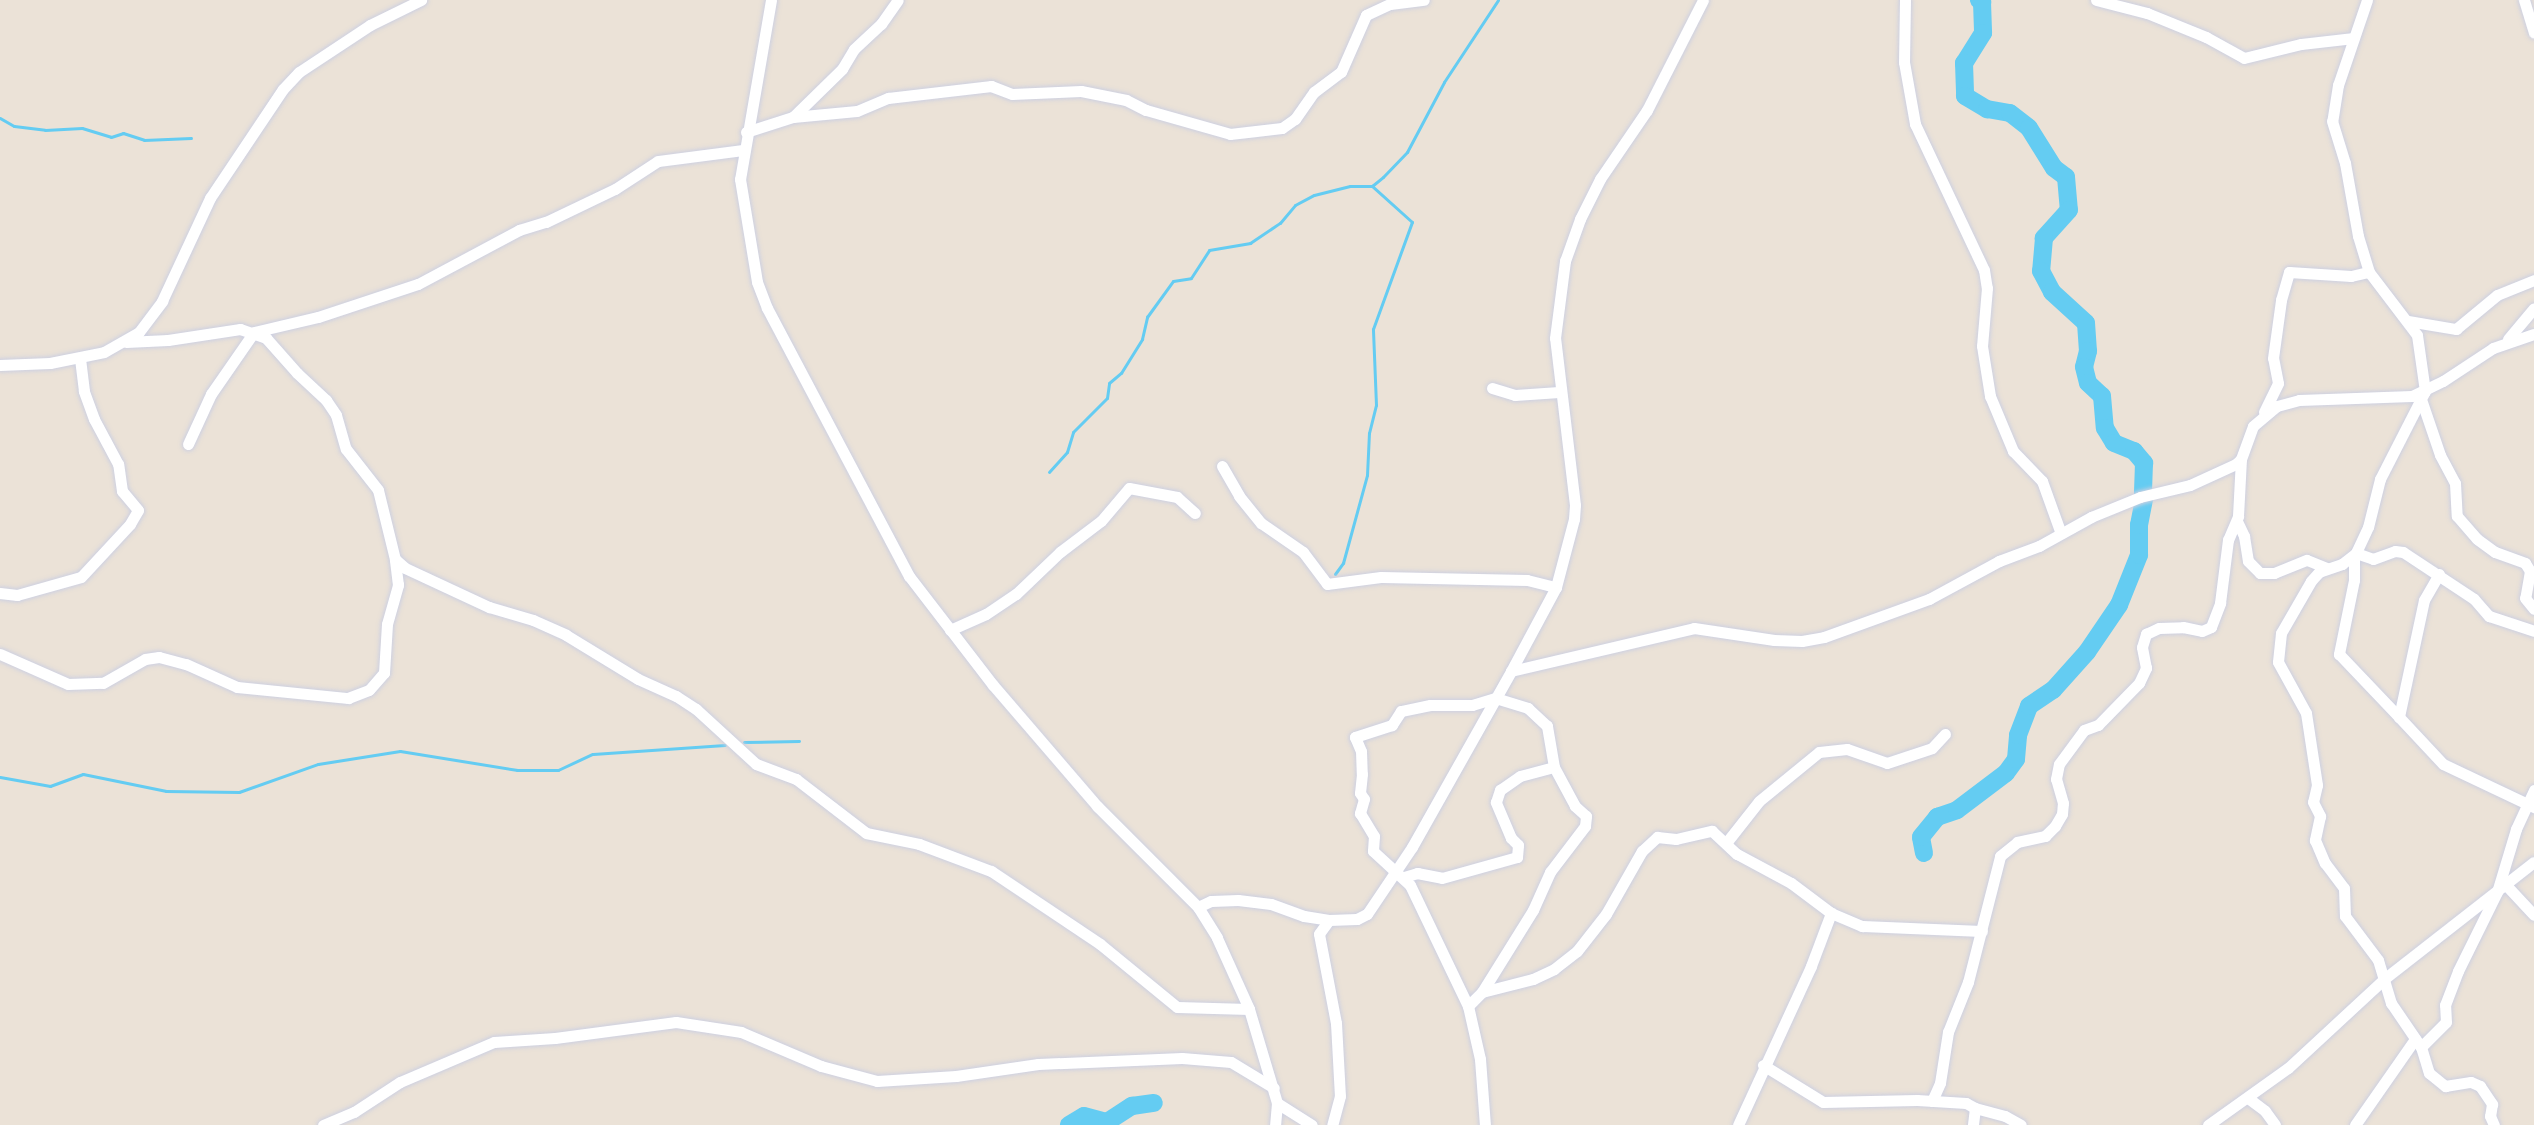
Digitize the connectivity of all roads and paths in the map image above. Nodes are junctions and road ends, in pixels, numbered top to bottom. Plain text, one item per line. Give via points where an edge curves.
1 (421, 0) edge
2 (771, 0) edge
3 (898, 0) edge
4 (1424, 0) edge
5 (1703, 0) edge
6 (1905, 0) edge
7 (2096, 0) edge
8 (2367, 0) edge
9 (2524, 0) edge
10 (2534, 32) edge
11 (2354, 38) junction
12 (793, 117) junction
13 (746, 132) junction
14 (743, 150) junction
15 (2369, 272) junction
16 (2534, 280) edge
17 (2534, 308) edge
18 (2408, 321) junction
19 (254, 332) junction
20 (2534, 334) edge
21 (126, 342) junction
22 (2505, 342) junction
23 (80, 358) junction
24 (0, 365) edge
25 (1492, 388) dead end
26 (1559, 392) junction
27 (2424, 396) junction
28 (2263, 414) junction
29 (188, 444) dead end
30 (2241, 459) junction
31 (1222, 466) dead end
32 (1195, 513) dead end
33 (2237, 521) junction
34 (2060, 531) junction
35 (2355, 554) junction
36 (395, 559) junction
37 (2327, 568) junction
38 (2439, 574) junction
39 (1556, 587) junction
40 (0, 593) edge
41 (2534, 609) edge
42 (950, 630) junction
43 (2534, 631) edge
44 (0, 654) edge
45 (1511, 671) junction
46 (1495, 698) junction
47 (2399, 717) junction
48 (1945, 734) dead end
49 (1554, 767) junction
50 (2534, 790) edge
51 (2531, 806) edge
52 (1726, 843) junction
53 (2534, 862) edge
54 (1401, 873) junction
55 (2501, 888) junction
56 (1198, 907) junction
57 (1831, 913) junction
58 (2534, 915) edge
59 (1329, 920) junction
60 (1982, 931) junction
61 (2384, 979) junction
62 (1482, 992) junction
63 (1468, 1006) junction
64 (1249, 1009) junction
65 (2418, 1043) junction
66 (1763, 1065) junction
67 (1274, 1088) junction
68 (2248, 1098) junction
69 (1932, 1101) junction
70 (1277, 1103) junction
71 (1975, 1108) junction
72 (323, 1125) edge
73 (1275, 1125) edge
74 (1312, 1125) edge
75 (1332, 1125) edge
76 (1485, 1125) edge
77 (1738, 1125) edge
78 (1973, 1125) edge
79 (2021, 1125) edge
80 (2208, 1125) edge
81 (2275, 1125) edge
82 (2355, 1125) edge
83 (2494, 1125) edge

1 - 21 street via 370,25 299,72 283,89 210,198 149,322
2 - 13 street
3 - 12 street via 842,69
4 - 12 street via 1390,4 1366,15 1341,72 1314,92 1282,128 1230,134 1126,100 1081,91 1012,94 991,86 888,98 857,111
5 - 26 street via 1678,55 1600,179 1572,237 1556,315
6 - 34 street via 1904,62 1915,124 1984,270 1982,346 1990,396 2013,451 2042,481
7 - 11 street via 2147,13 2244,58
8 - 11 street
9 - 10 street
11 - 15 street via 2332,121
12 - 13 street
13 - 14 street
14 - 19 street via 658,161 615,189 519,230 418,284
14 - 42 street via 740,179 762,296 893,550
15 - 18 street
15 - 28 street via 2289,272 2273,358 2278,383
16 - 18 street via 2497,295 2456,329
17 - 22 street
18 - 27 street via 2420,343
19 - 21 street via 240,329
19 - 29 street via 211,394
19 - 36 street via 266,338 336,415 346,449 378,490
20 - 22 street
21 - 23 street
22 - 27 street
23 - 24 street
23 - 40 street via 94,419 118,464 122,491 138,510 81,577 17,595
25 - 26 street via 1515,395
26 - 39 street via 1575,505
27 - 28 street via 2299,400
27 - 35 street via 2380,479
27 - 41 street via 2440,455 2455,483 2457,516 2495,552 2525,563 2530,571 2525,598
28 - 30 street via 2247,437
30 - 33 street
30 - 34 street via 2207,478 2140,497
31 - 39 street via 1261,523 1303,552 1327,584 1381,577 1527,580
32 - 42 street via 1177,497 1129,488 1101,521 1016,594
33 - 37 street via 2248,561 2260,573 2307,560
33 - 60 street via 2211,627 2159,628 2146,634 2146,668 2139,683 2098,725 2084,730 2059,764 2056,779 2063,803 2055,826 2045,836 2017,842 2000,856
34 - 45 street via 1929,599 1811,640 1694,628
35 - 37 street
35 - 38 street via 2373,559 2403,552
35 - 47 street via 2339,654
36 - 44 street via 398,585 387,624 384,673 369,690 348,698 237,687 159,657 145,659 103,683 68,684
36 - 64 street via 471,599 566,635 676,696 756,764 796,779 866,833 919,844 991,871 1100,944 1177,1007
37 - 61 street via 2311,581 2281,633 2278,662 2308,723 2317,785 2313,802 2320,816 2315,840 2344,888 2345,916 2378,960
38 - 43 street via 2489,616
38 - 47 street via 2424,600
39 - 45 street
42 - 56 street via 1097,806
45 - 46 street
46 - 49 street via 1528,708 1547,726
46 - 54 street
46 - 54 street via 1401,711 1392,725 1355,737 1361,751 1360,813 1374,836 1373,851
47 - 51 street via 2443,764
48 - 52 street via 1932,748 1887,763 1847,749 1819,752 1759,801
49 - 54 street via 1520,776 1500,790 1496,802 1518,845 1517,857 1442,878
49 - 62 street via 1586,816 1585,826 1550,872
50 - 51 street
51 - 55 street
52 - 57 street
52 - 62 street via 1712,831 1650,841 1577,951 1533,979
53 - 55 street
54 - 59 street via 1367,914
54 - 63 street
55 - 58 street
55 - 61 street
55 - 65 street via 2458,971 2445,1005 2446,1022
56 - 59 street via 1238,900
56 - 64 street
57 - 60 street via 1871,928
57 - 66 street
59 - 75 street via 1319,934 1336,1023 1340,1096
60 - 69 street via 1948,1032
61 - 65 street via 2391,1003
61 - 68 street via 2318,1043
62 - 63 street
63 - 76 street via 1480,1059
64 - 67 street
65 - 82 street
65 - 83 street via 2429,1073 2440,1083 2471,1082 2489,1095
66 - 69 street via 1823,1102
66 - 77 street
67 - 70 street
67 - 72 street via 1231,1062 1182,1058 1038,1064 877,1081 821,1066 741,1032 676,1022 494,1042 400,1082
68 - 80 street
68 - 81 street
69 - 71 street
70 - 73 street
70 - 74 street
71 - 78 street
71 - 79 street

